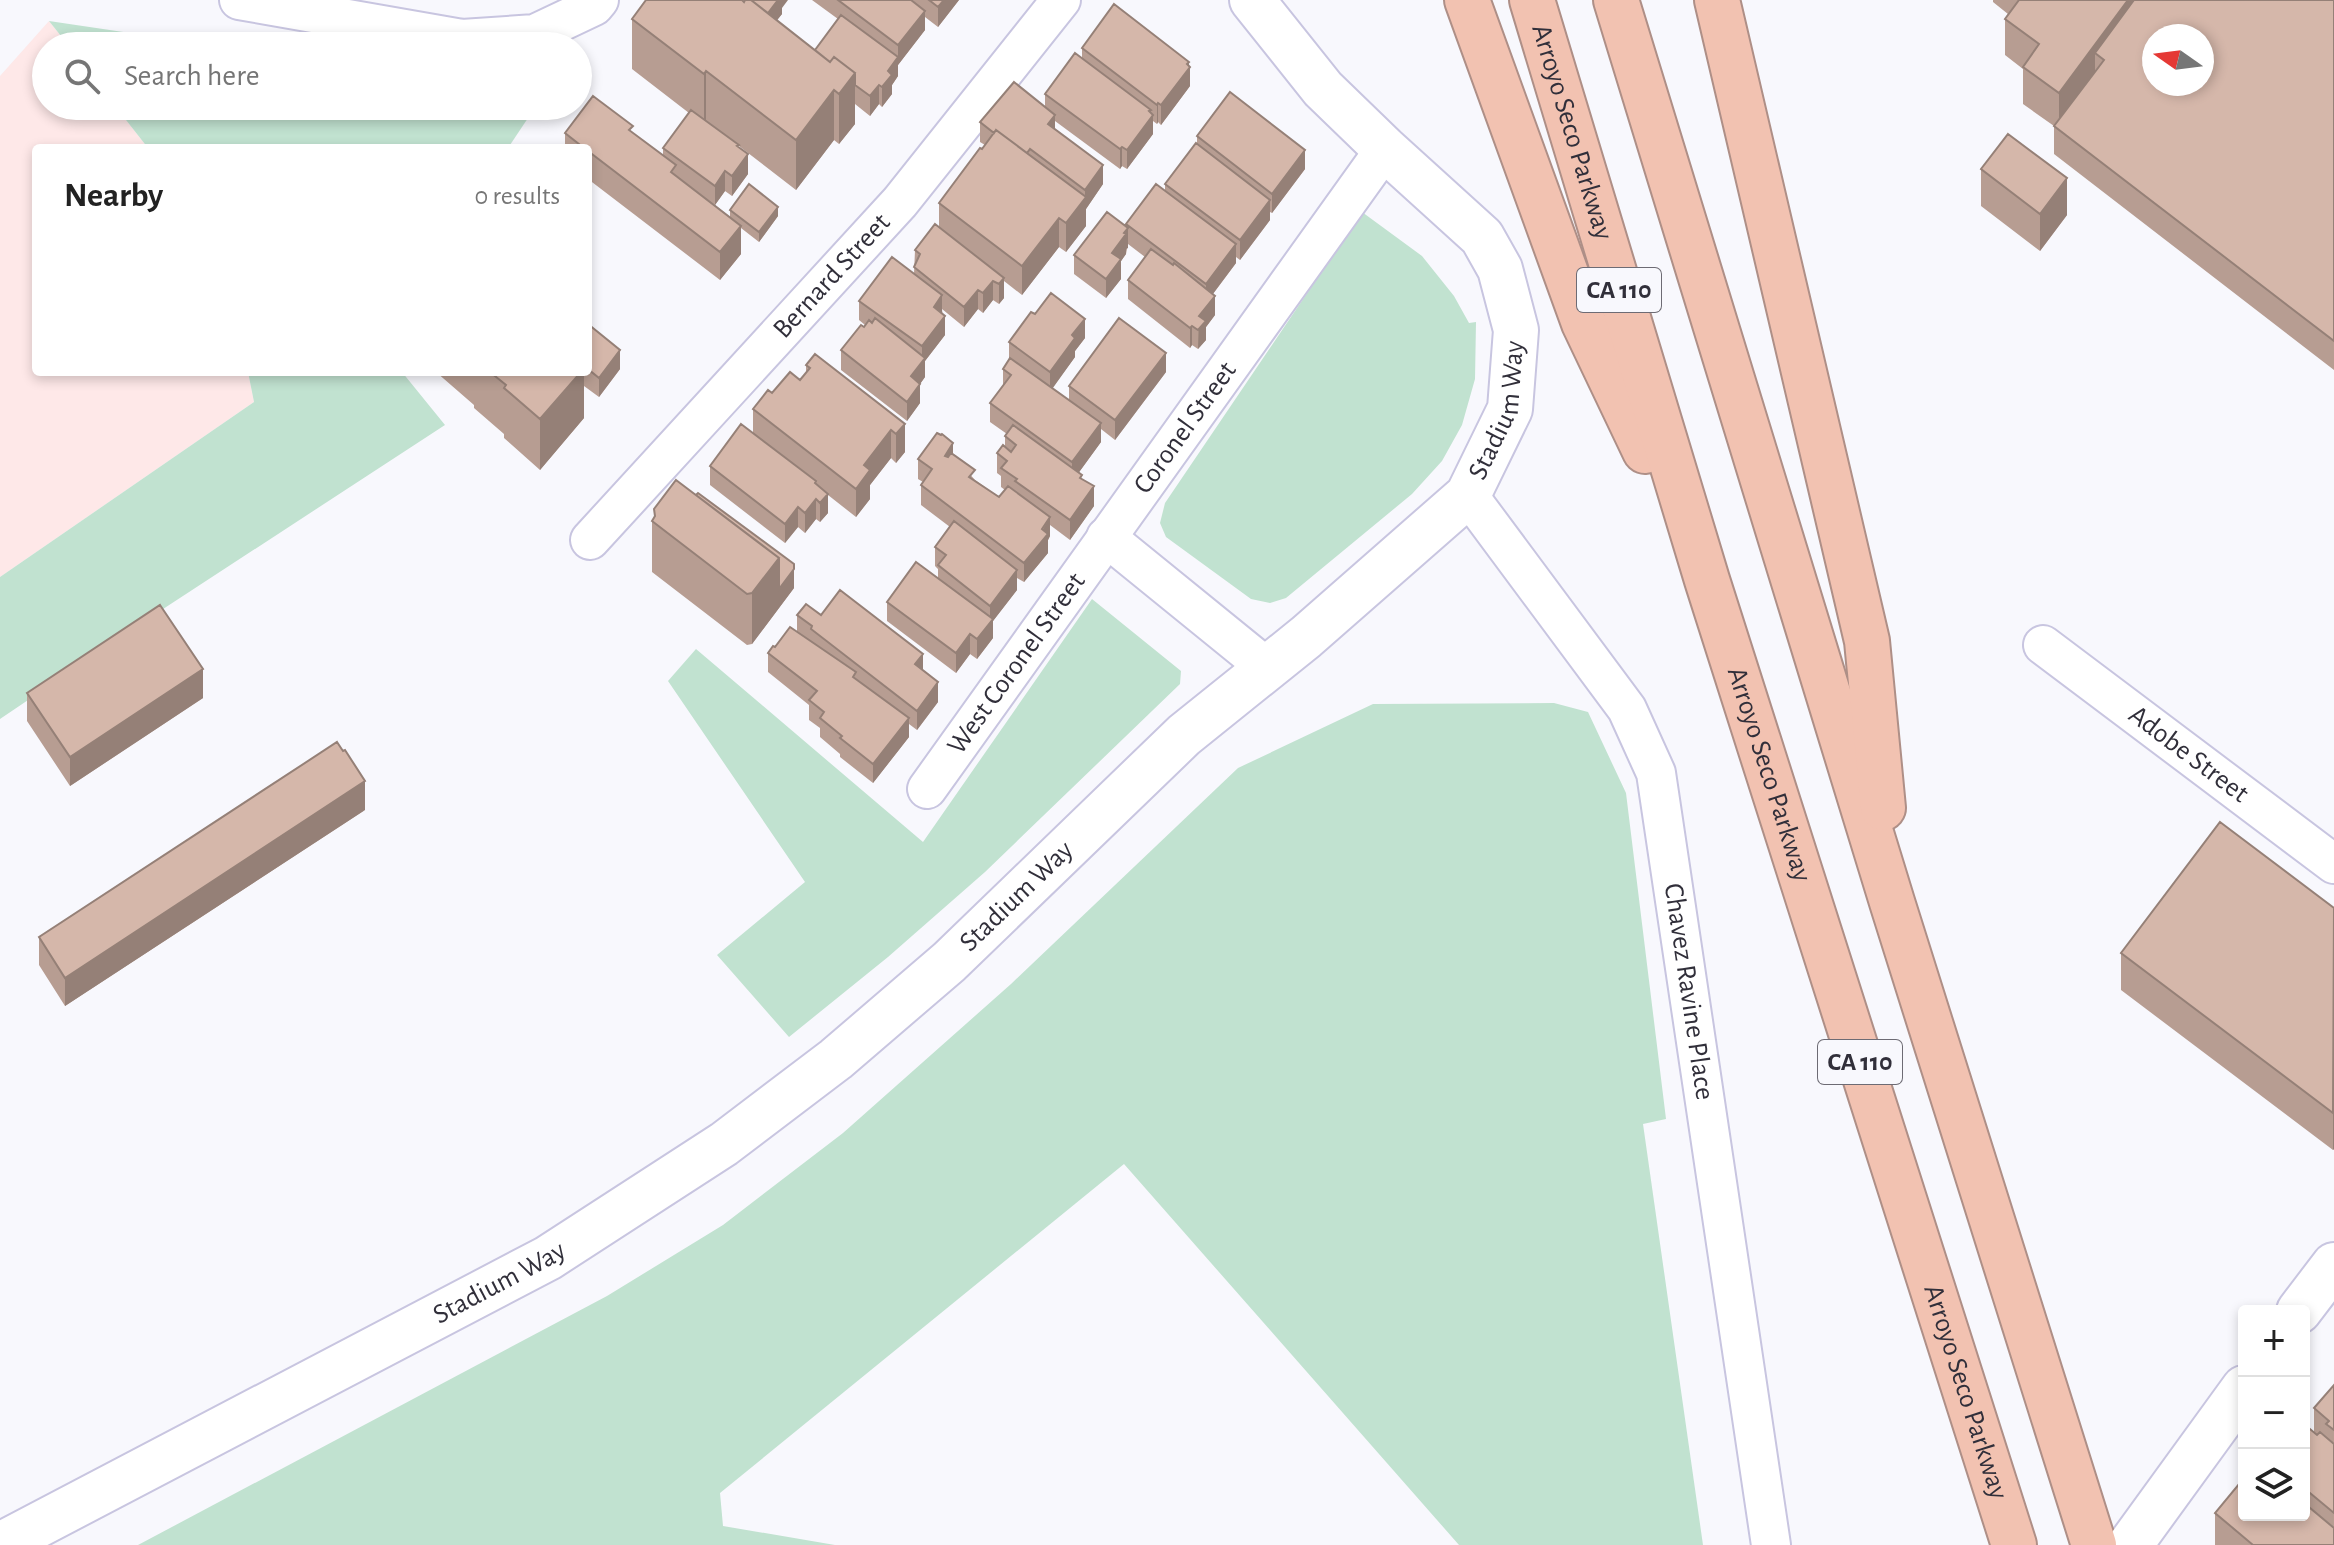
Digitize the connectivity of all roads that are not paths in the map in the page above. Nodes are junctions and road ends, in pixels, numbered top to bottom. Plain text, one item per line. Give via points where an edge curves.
1 (239, 0) edge
2 (599, 0) edge
3 (1061, 0) edge
4 (1252, 0) edge
5 (1467, 0) edge
6 (1532, 0) edge
7 (1616, 0) edge
8 (1717, 0) edge
9 (422, 32) edge
10 (539, 32) edge
11 (1385, 149) junction
12 (1468, 495) junction
13 (1106, 537) junction
14 (590, 540) dead end
15 (1707, 580) junction
16 (2043, 645) dead end
17 (1266, 667) junction
18 (927, 789) dead end
19 (2334, 864) edge
20 (1892, 902) junction
21 (2334, 1265) edge
22 (2304, 1305) edge
23 (2238, 1396) edge
24 (0, 1545) edge
25 (1771, 1545) edge
26 (2014, 1545) edge
27 (2094, 1545) edge
28 (2130, 1545) edge

1 - 9 street
2 - 10 street
3 - 14 street, Bernard Street via 900,202
4 - 11 street, Stadium Way via 1323,89
5 - 15 highway via 1584,323
6 - 15 highway, Arroyo Seco Parkway / CA 110
7 - 20 highway, CA 110
8 - 20 highway via 1867,641
11 - 12 street, Stadium Way via 1482,237 1500,269 1516,330 1510,409
11 - 13 street, Coronel Street
12 - 17 street, Stadium Way
12 - 25 street, Chavez Ravine Place via 1627,709 1656,773
13 - 17 street
13 - 18 street, West Coronel Street
15 - 26 highway, Arroyo Seco Parkway / CA 110
16 - 19 street, Adobe Street
17 - 24 street, Stadium Way via 1184,735 949,962 836,1059 724,1144 548,1258
20 - 27 highway, CA 110
21 - 22 street
23 - 28 street

